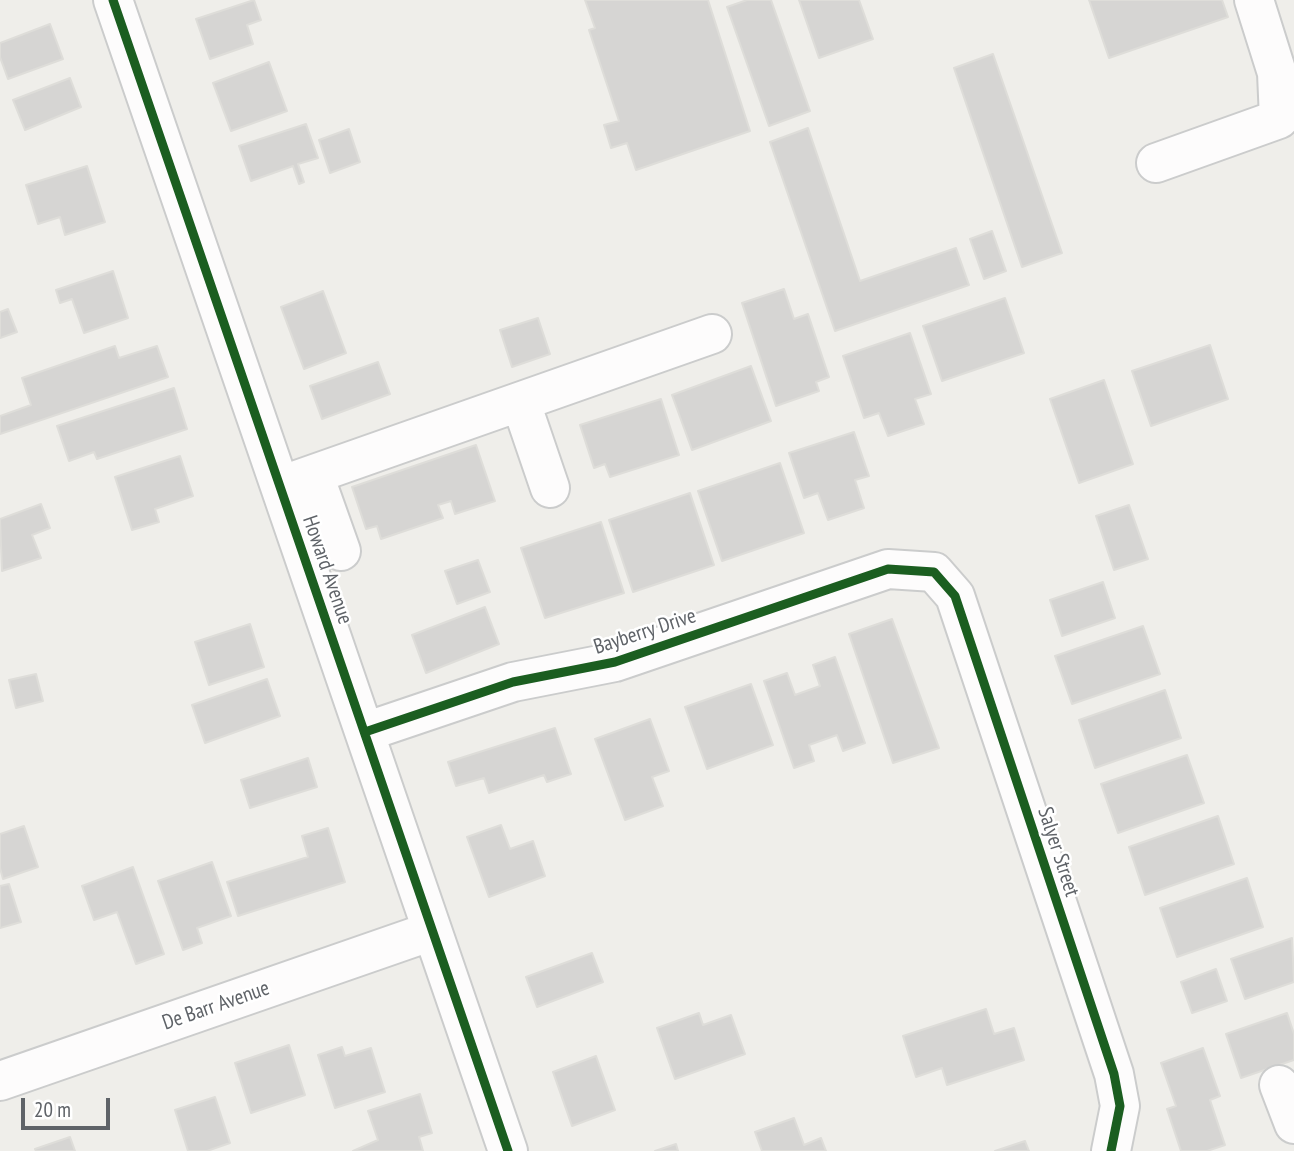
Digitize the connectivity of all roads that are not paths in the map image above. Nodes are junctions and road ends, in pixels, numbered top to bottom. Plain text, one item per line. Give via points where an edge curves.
1 (113, 0) edge
2 (1254, 0) edge
3 (1156, 163) dead end
4 (712, 334) dead end
5 (521, 403) junction
6 (297, 481) junction
7 (550, 488) dead end
8 (341, 551) dead end
9 (934, 572) joint
10 (365, 732) junction
11 (432, 931) junction
12 (0, 1081) edge
13 (1279, 1084) dead end
14 (1294, 1124) edge
15 (508, 1151) edge
16 (1111, 1151) edge

1 - 6 street, Howard Avenue
2 - 3 street via 1277,73 1279,119
4 - 5 street
5 - 6 street
5 - 7 street
6 - 8 street
6 - 10 street, Howard Avenue
9 - 10 street, Bayberry Drive via 888,569 615,662 513,682
9 - 16 street, Salyer Street via 955,596 1114,1074 1120,1106
10 - 11 street, Howard Avenue
11 - 12 street, De Barr Avenue
11 - 15 street, Howard Avenue
13 - 14 street

